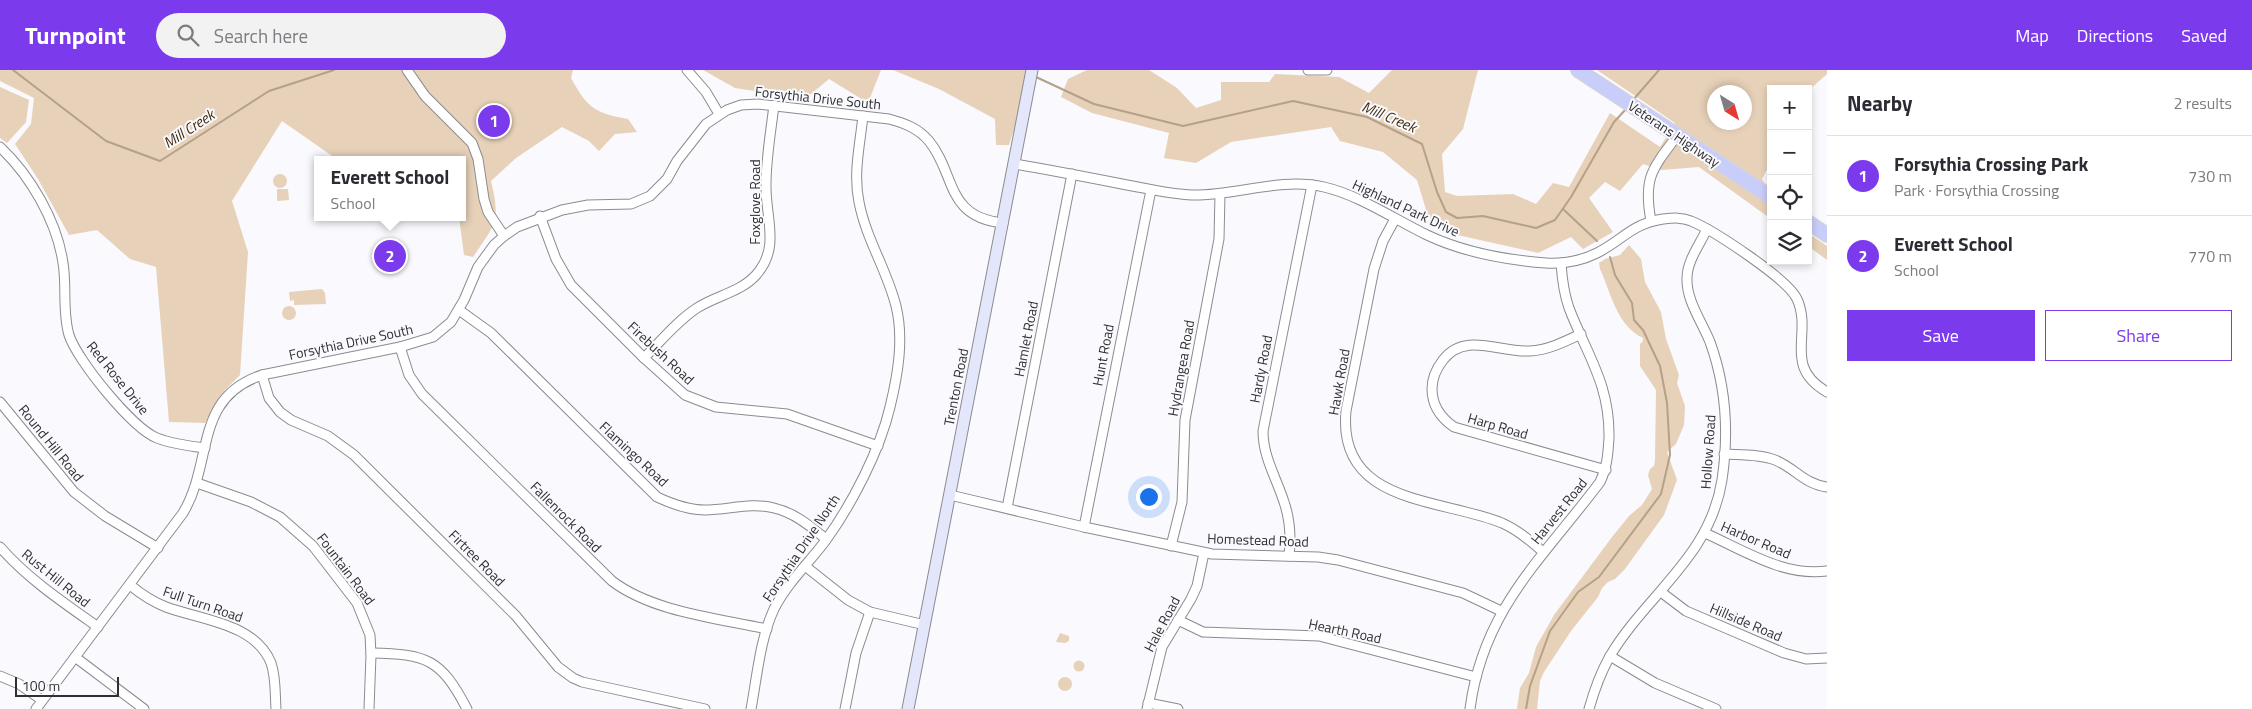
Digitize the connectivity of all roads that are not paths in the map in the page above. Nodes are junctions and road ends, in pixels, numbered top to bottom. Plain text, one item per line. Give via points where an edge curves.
1 (406, 70) edge
2 (687, 70) edge
3 (1032, 70) edge
4 (1308, 70) edge
5 (1327, 70) edge
6 (1578, 70) edge
7 (774, 105) junction
8 (719, 114) junction
9 (863, 116) junction
10 (1677, 136) junction
11 (0, 147) edge
12 (1015, 164) junction
13 (1072, 174) junction
14 (1312, 185) junction
15 (1151, 190) junction
16 (1220, 194) junction
17 (1767, 195) edge
18 (540, 216) junction
19 (1395, 219) junction
20 (1651, 221) junction
21 (1003, 223) junction
22 (1812, 225) edge
23 (1707, 229) junction
24 (1827, 235) edge
25 (504, 236) junction
26 (1561, 263) junction
27 (459, 310) junction
28 (1581, 334) junction
29 (400, 347) junction
30 (644, 358) junction
31 (262, 374) junction
32 (1827, 392) edge
33 (0, 402) edge
34 (878, 446) junction
35 (206, 448) junction
36 (1724, 454) junction
37 (1606, 470) junction
38 (197, 483) junction
39 (1827, 487) edge
40 (950, 495) junction
41 (1007, 508) junction
42 (1084, 527) junction
43 (1705, 533) junction
44 (826, 539) junction
45 (1171, 546) junction
46 (0, 547) edge
47 (158, 548) junction
48 (1543, 552) junction
49 (1204, 553) junction
50 (1289, 556) junction
51 (805, 566) junction
52 (1827, 571) edge
53 (130, 585) junction
54 (1660, 592) junction
55 (1502, 611) junction
56 (870, 612) junction
57 (1178, 620) junction
58 (925, 625) junction
59 (98, 627) junction
60 (767, 629) junction
61 (371, 652) junction
62 (1610, 656) junction
63 (75, 657) junction
64 (1827, 658) edge
65 (0, 676) edge
66 (1476, 677) junction
67 (42, 700) junction
68 (1147, 706) edge
69 (36, 709) edge
70 (144, 709) edge
71 (276, 709) edge
72 (370, 709) edge
73 (467, 709) edge
74 (705, 709) edge
75 (751, 709) edge
76 (845, 709) edge
77 (908, 709) edge
78 (1178, 709) edge
79 (1470, 709) edge
80 (1589, 709) edge
81 (1716, 709) edge

1 - 25 street via 425,96 472,143 488,212
2 - 8 street
3 - 12 main road, Trenton Road
4 - 5 street
6 - 10 main road, Veterans Highway
7 - 8 street, Forsythia Drive South via 741,105
7 - 9 street, Forsythia Drive South
7 - 30 street, Foxglove Road via 766,184 771,239 765,263 750,281 690,314
8 - 18 street, Forsythia Drive South via 694,138 667,179 650,196 631,204 581,205
9 - 21 street, Forsythia Drive South via 895,120 918,131 935,150 962,205 980,216
9 - 34 street, Forsythia Drive North via 857,171 858,201 891,292 899,329 899,362
10 - 17 main road, Veterans Highway
10 - 20 street via 1654,167 1648,182 1646,194
11 - 35 street, Red Rose Drive via 31,186 57,237 63,262 66,322 78,353 143,430 167,441
12 - 13 street, Highland Park Drive
12 - 21 main road, Trenton Road
13 - 15 street, Highland Park Drive
13 - 41 street, Hamlet Road
14 - 16 street, Highland Park Drive via 1276,185
14 - 19 street, Highland Park Drive via 1335,190
14 - 50 street, Hardy Road via 1263,430 1264,452 1289,520
15 - 16 street, Highland Park Drive via 1192,195
15 - 42 street, Hunt Road
16 - 45 street, Hydrangea Road via 1219,239 1185,420 1182,502
18 - 25 street, Forsythia Drive South
18 - 30 street, Firebush Road via 556,259 572,285
19 - 26 street, Highland Park Drive via 1468,250
19 - 48 street, Hawk Road via 1383,241 1374,269 1346,411 1346,433 1352,454 1361,470 1384,487 1502,523
20 - 23 street, Highland Park Drive via 1682,218
20 - 26 street, Highland Park Drive via 1633,228 1596,253
21 - 40 main road, Trenton Road
22 - 24 main road
23 - 32 street, Highland Park Drive via 1790,287 1801,311 1802,365 1809,378
23 - 36 street, Hollow Road via 1691,261 1687,282 1718,366 1725,408
25 - 27 street, Forsythia Drive South via 478,267
26 - 28 street, Harvest Road via 1564,291
27 - 29 street, Forsythia Drive South via 447,326 432,337
27 - 44 street, Flamingo Road via 491,334 657,496 698,510 752,506 774,508 794,515
28 - 37 street, Harvest Road via 1606,398 1609,422
28 - 37 street, Harp Road via 1538,350 1462,346 1438,366 1434,375 1434,398 1438,411 1454,427
29 - 31 street, Forsythia Drive South
29 - 60 street, Fallenrock Road via 409,374 422,394 612,582 649,602
30 - 34 street, Firebush Road via 677,390 703,404 787,414
31 - 35 street, Forsythia Drive South via 244,382 226,397 214,416
31 - 74 street, Firtree Road via 269,398 280,412 328,436 354,455 509,610 565,674 582,682
33 - 47 street, Round Hill Road via 74,492 105,516
34 - 44 street, Forsythia Drive North via 843,514
35 - 38 street, Forsythia Drive South
36 - 39 street via 1769,458 1786,465 1808,482
36 - 43 street, Hollow Road via 1720,488
37 - 48 street, Harvest Road via 1600,482
38 - 47 street, Forsythia Drive South via 183,513
38 - 61 street, Fountain Road via 263,507 301,533 357,603 368,626
40 - 41 street, Homestead Road
40 - 58 main road, Trenton Road
41 - 42 street, Homestead Road
42 - 45 street, Homestead Road
43 - 52 street, Harbor Road via 1788,569
43 - 54 street, Hollow Road via 1689,559
44 - 51 street, Forsythia Drive North
45 - 49 street, Homestead Road
46 - 59 street, Rust Hill Road via 44,588
47 - 53 street, Forsythia Drive South
48 - 55 street, Harvest Road
49 - 50 street, Homestead Road
49 - 57 street, Hale Road via 1197,586
50 - 55 street, Homestead Road via 1338,560 1463,593
51 - 56 street via 848,600
51 - 60 street, Forsythia Drive North via 781,596
53 - 59 street, Forsythia Drive South
53 - 71 street, Full Turn Road via 154,602 250,636 271,663
54 - 62 street, Hollow Road
54 - 64 street, Hillside Road via 1686,610 1784,653 1806,659
55 - 66 street, Harvest Road
56 - 58 street
56 - 76 street via 856,653
57 - 66 street, Hearth Road via 1203,632 1319,636
57 - 68 street, Hale Road via 1158,656
58 - 77 main road, Trenton Road
59 - 63 street, Forsythia Drive South
60 - 75 street, Forsythia Drive North
61 - 72 street, Fountain Road
61 - 73 street via 405,654 432,664 453,682
62 - 80 street, Hollow Road
62 - 81 street via 1655,683
63 - 67 street, Forsythia Drive South
63 - 70 street
65 - 67 street
66 - 79 street, Harvest Road
67 - 69 street, Forsythia Drive South
68 - 78 street

